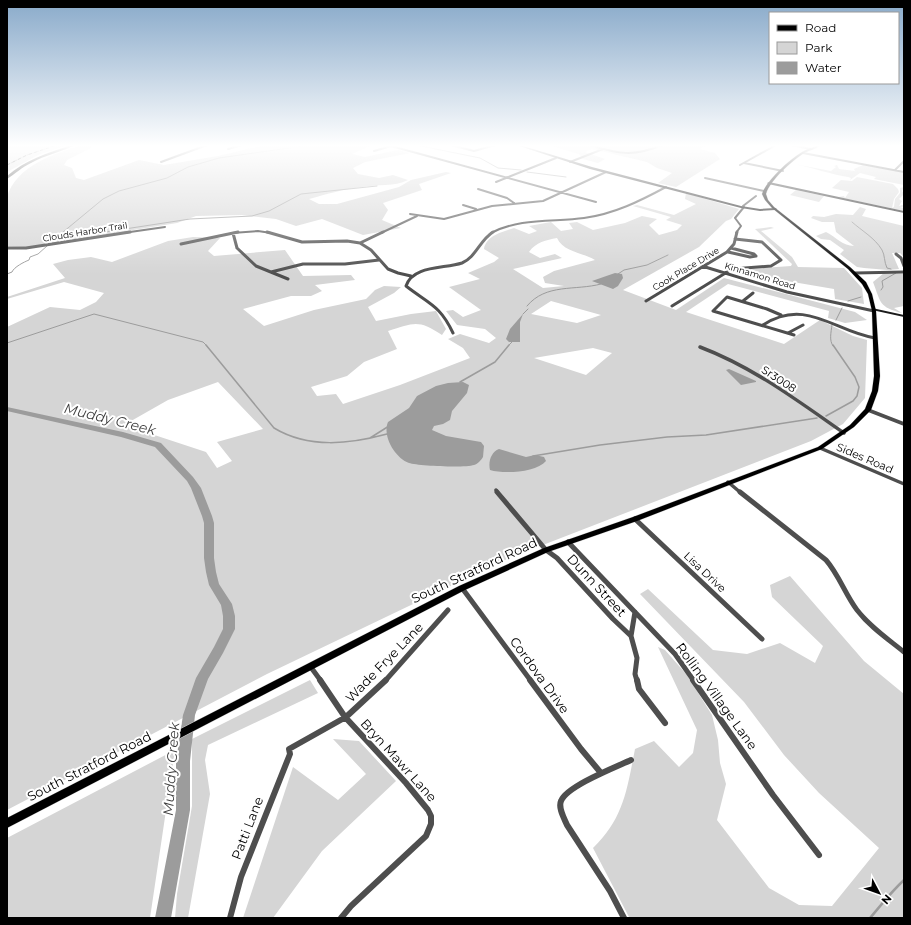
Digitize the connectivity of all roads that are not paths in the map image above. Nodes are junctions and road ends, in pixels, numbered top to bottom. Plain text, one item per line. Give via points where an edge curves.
1 (544, 188) edge
2 (572, 188) edge
3 (664, 188) edge
4 (671, 188) edge
5 (751, 188) edge
6 (766, 188) edge
7 (793, 188) edge
8 (478, 189) dead end
9 (764, 191) junction
10 (562, 193) junction
11 (756, 196) dead end
12 (596, 202) dead end
13 (514, 203) junction
14 (463, 205) dead end
15 (744, 207) junction
16 (476, 209) junction
17 (775, 209) junction
18 (904, 212) edge
19 (410, 214) dead end
20 (417, 215) junction
21 (165, 227) dead end
22 (233, 233) junction
23 (735, 239) junction
24 (360, 243) junction
25 (180, 244) dead end
26 (7, 248) edge
27 (731, 248) junction
28 (728, 252) junction
29 (896, 254) dead end
30 (380, 260) junction
31 (702, 266) junction
32 (904, 266) edge
33 (271, 272) junction
34 (904, 272) edge
35 (855, 273) junction
36 (724, 274) junction
37 (411, 276) junction
38 (288, 278) dead end
39 (753, 293) dead end
40 (646, 301) dead end
41 (743, 302) junction
42 (672, 306) dead end
43 (873, 310) junction
44 (781, 315) junction
45 (904, 317) edge
46 (763, 325) junction
47 (803, 325) dead end
48 (453, 333) dead end
49 (788, 333) junction
50 (794, 335) dead end
51 (875, 338) junction
52 (700, 347) dead end
53 (868, 410) junction
54 (904, 424) edge
55 (844, 433) junction
56 (820, 448) junction
57 (728, 482) junction
58 (904, 484) edge
59 (496, 490) dead end
60 (635, 519) junction
61 (568, 542) junction
62 (546, 550) junction
63 (462, 588) junction
64 (448, 610) dead end
65 (635, 612) junction
66 (632, 636) junction
67 (762, 639) dead end
68 (904, 652) edge
69 (310, 666) junction
70 (345, 717) junction
71 (665, 723) dead end
72 (289, 749) joint
73 (631, 760) dead end
74 (601, 773) junction
75 (7, 823) edge
76 (819, 855) dead end
77 (230, 918) edge
78 (341, 918) edge
79 (624, 918) edge

1 - 10 street
2 - 10 street
3 - 37 street via 612,213 502,228 484,238 475,254 467,260
4 - 15 main road
5 - 9 street
6 - 9 main road
7 - 18 main road
8 - 13 street via 507,198
9 - 17 main road, South Stratford Road via 766,200
10 - 12 street
10 - 13 street via 543,201
11 - 15 street
13 - 16 street
14 - 16 street
15 - 17 main road
15 - 23 street, Cook Place Drive via 735,218 741,226
16 - 20 street via 444,219
17 - 35 main road, South Stratford Road
19 - 20 street
20 - 24 street
21 - 26 street, Clouds Harbor Trail via 26,248
22 - 24 street via 260,231 302,242 342,240
22 - 25 street
22 - 33 street via 239,250 256,266
23 - 27 street, Cook Place Drive
23 - 36 street via 762,242 781,260 774,266 735,268
24 - 30 street via 371,248
27 - 28 street, Cook Place Drive
27 - 28 street via 756,256
28 - 31 street, Cook Place Drive
29 - 32 street
30 - 33 street via 345,264 304,264
30 - 37 street via 389,270
31 - 36 street, Kinnamon Road
31 - 40 street, Cook Place Drive
33 - 38 street
34 - 35 street
35 - 43 main road, South Stratford Road via 867,289
36 - 42 street
36 - 43 street, Kinnamon Road via 814,300
37 - 48 street via 406,286 441,310
39 - 41 street
41 - 44 street
41 - 46 street via 727,297 713,310
43 - 45 main road, Kinnamon Road
43 - 51 main road, South Stratford Road
44 - 46 street via 771,318
44 - 51 street via 822,319 855,334
46 - 49 street
47 - 49 street
49 - 50 street
51 - 53 main road, South Stratford Road via 877,376
52 - 55 street, Sr3008 via 758,375
53 - 54 street
53 - 55 main road, South Stratford Road
55 - 56 main road, South Stratford Road
56 - 57 main road, South Stratford Road
56 - 58 street, Sides Road
57 - 60 main road, South Stratford Road
57 - 68 street via 831,565 860,614
59 - 62 street, Dunn Street
60 - 61 main road, South Stratford Road
60 - 67 street, Lisa Drive
61 - 62 main road, South Stratford Road
61 - 65 street, Rolling Village Lane
62 - 63 main road, South Stratford Road
62 - 66 street, Dunn Street via 557,558
63 - 69 main road, South Stratford Road
63 - 74 street, Cordova Drive
64 - 70 street, Wade Frye Lane via 379,687
65 - 66 street
65 - 76 street, Rolling Village Lane via 675,654 773,795
66 - 71 street via 637,658 635,674 639,689
69 - 70 street, Bryn Mawr Lane
69 - 75 main road, South Stratford Road
70 - 72 street, Wade Frye Lane
70 - 78 street, Bryn Mawr Lane via 428,810 431,824 426,836
72 - 77 street, Patti Lane via 290,754 241,877
73 - 74 street
74 - 79 street via 564,797 561,808 567,825 610,891

